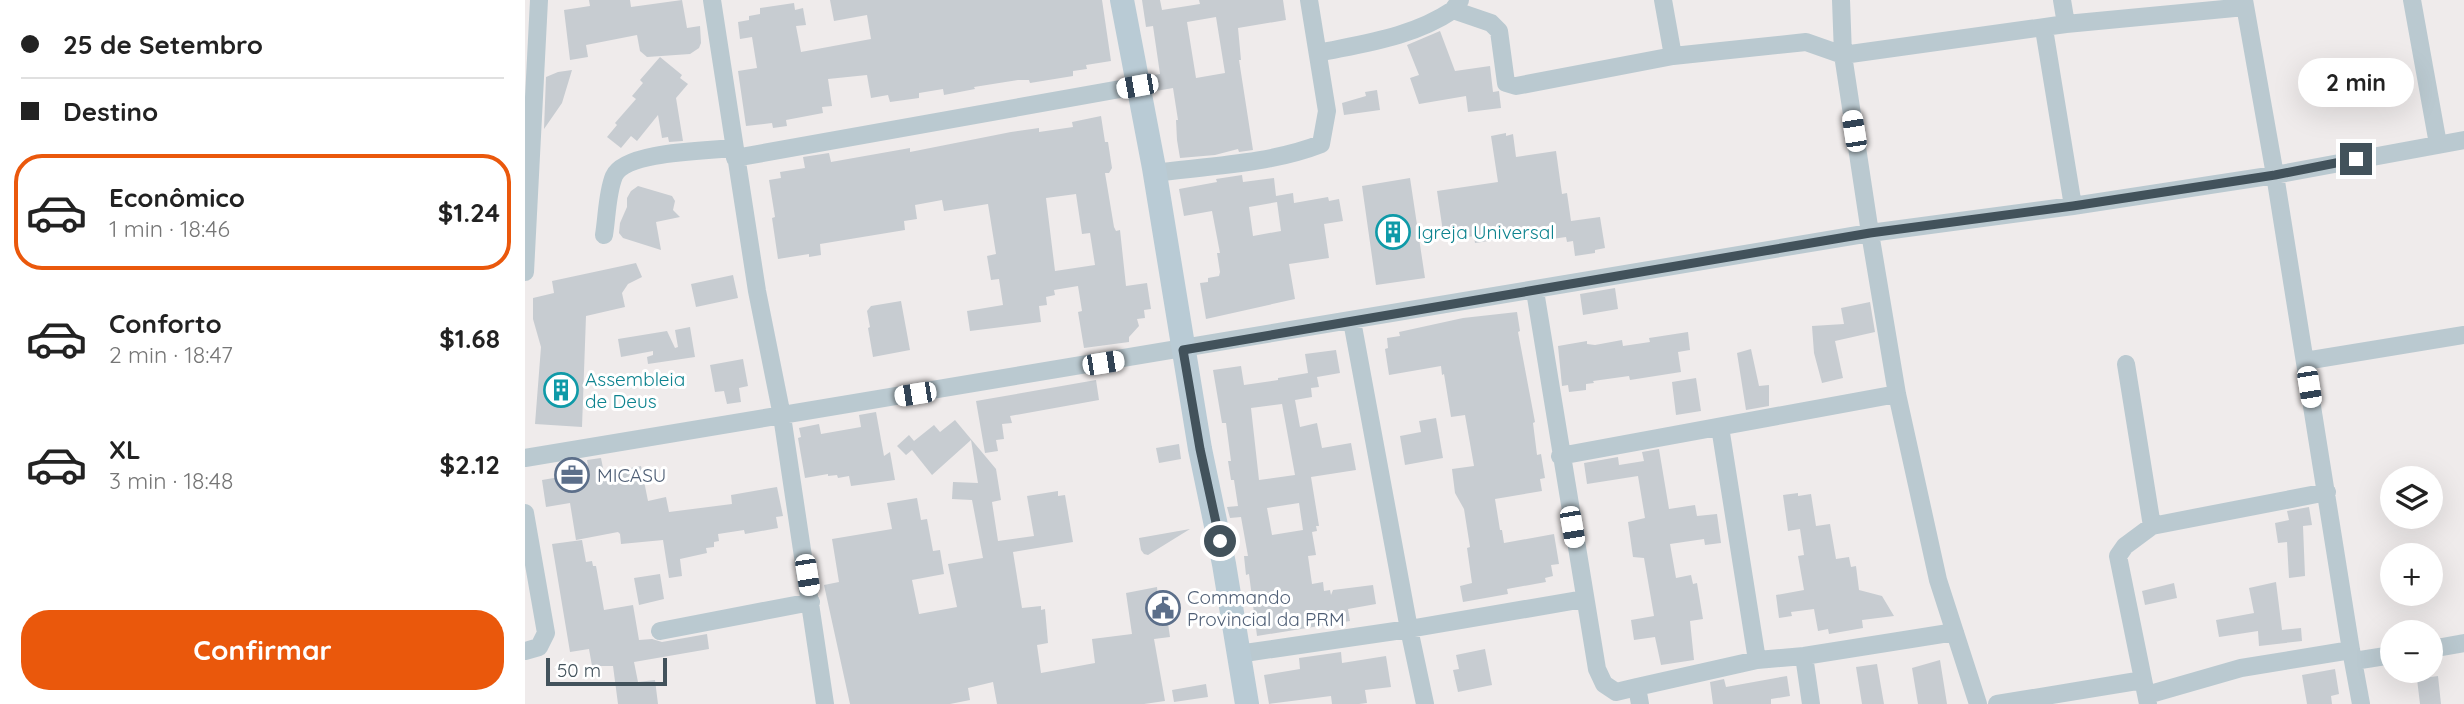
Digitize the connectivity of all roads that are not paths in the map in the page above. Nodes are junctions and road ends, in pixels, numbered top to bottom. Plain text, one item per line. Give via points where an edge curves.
1 (540, 0) edge
2 (712, 0) edge
3 (1122, 0) edge
4 (1309, 0) edge
5 (1663, 0) edge
6 (1840, 0) edge
7 (2062, 0) edge
8 (2412, 0) edge
9 (2244, 3) edge
10 (1457, 5) edge
11 (2066, 24) junction
12 (2044, 29) junction
13 (1318, 53) junction
14 (1843, 55) junction
15 (1673, 57) junction
16 (1137, 86) junction
17 (530, 89) edge
18 (2464, 140) edge
19 (2438, 144) junction
20 (734, 153) junction
21 (1153, 173) junction
22 (2275, 175) junction
23 (2073, 206) junction
24 (1870, 233) junction
25 (604, 235) dead end
26 (525, 272) edge
27 (1535, 291) junction
28 (1352, 321) junction
29 (2464, 335) edge
30 (1183, 350) junction
31 (2305, 361) junction
32 (2126, 364) dead end
33 (1897, 394) junction
34 (782, 416) junction
35 (1720, 427) junction
36 (1560, 456) junction
37 (525, 458) edge
38 (2327, 492) junction
39 (525, 513) edge
40 (2152, 526) junction
41 (1584, 599) junction
42 (811, 601) junction
43 (1409, 629) junction
44 (660, 631) dead end
45 (1955, 632) junction
46 (2464, 643) edge
47 (2443, 647) edge
48 (525, 651) edge
49 (1238, 654) junction
50 (2380, 655) edge
51 (1804, 656) junction
52 (2352, 656) junction
53 (1757, 660) junction
54 (2146, 693) edge
55 (1638, 695) edge
56 (825, 704) edge
57 (1247, 704) edge
58 (1425, 704) edge
59 (1811, 704) edge
60 (1978, 704) edge
61 (1997, 704) edge
62 (2361, 704) edge

1 - 17 street
2 - 20 street
3 - 16 street
4 - 13 street
5 - 15 street
6 - 14 street
7 - 11 street
8 - 19 street
9 - 11 street
9 - 22 street
10 - 13 street via 1408,33
10 - 15 street via 1499,31 1506,83 1510,85
11 - 12 street
12 - 14 street
12 - 23 street
13 - 21 street via 1327,111 1321,144 1248,161
14 - 15 street via 1806,42
14 - 24 street
16 - 20 street
16 - 21 street
17 - 26 street
18 - 19 street
19 - 22 street
20 - 25 street via 661,155 619,168 613,177
20 - 34 street
21 - 30 street
22 - 23 street
22 - 31 street
23 - 24 street
24 - 27 street
24 - 33 street
27 - 28 street
27 - 36 street
28 - 30 street
28 - 43 street
29 - 31 street
30 - 34 street
30 - 49 street
31 - 38 street
32 - 40 street
33 - 35 street
33 - 45 street via 1938,580
34 - 37 street
34 - 42 street
35 - 36 street
35 - 53 street
36 - 41 street
38 - 40 street
38 - 52 street
39 - 48 street via 545,633 539,647
40 - 54 street via 2125,545 2118,556
41 - 43 street
41 - 55 street via 1604,684 1616,692
42 - 44 street
42 - 56 street
43 - 49 street
43 - 58 street
45 - 51 street
45 - 60 street
46 - 47 street
49 - 57 street
50 - 52 street
51 - 53 street
51 - 59 street
52 - 54 street via 2241,668
52 - 62 street
53 - 55 street
54 - 61 street

